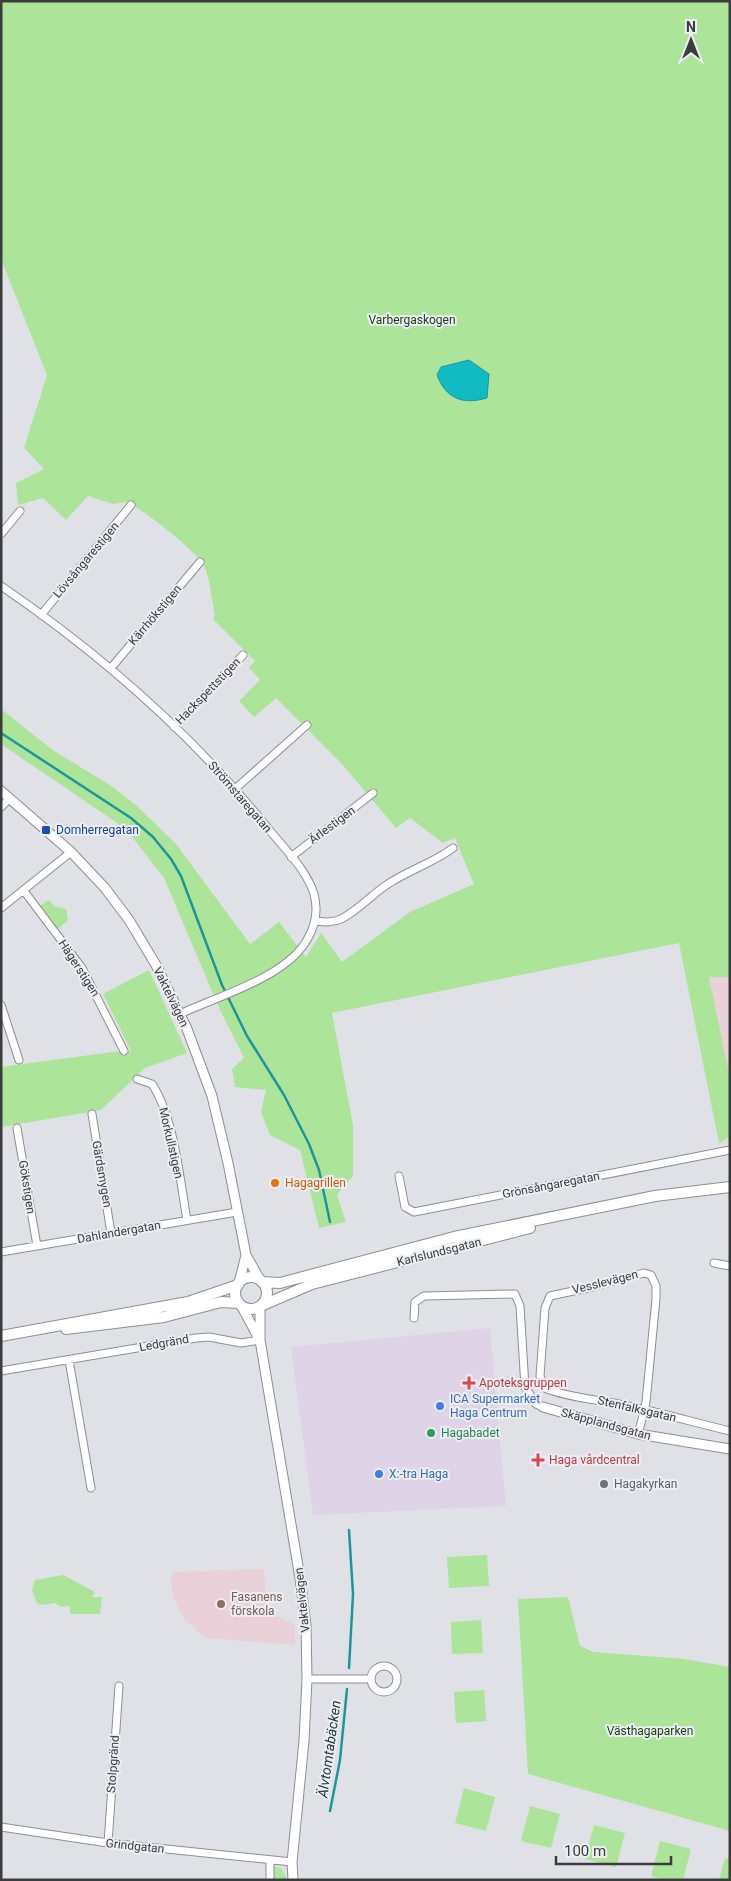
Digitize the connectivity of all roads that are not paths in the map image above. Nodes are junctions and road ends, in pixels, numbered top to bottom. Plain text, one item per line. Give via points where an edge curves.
1 (131, 505) dead end
2 (20, 511) dead end
3 (1, 534) edge
4 (200, 562) dead end
5 (1, 586) edge
6 (41, 615) junction
7 (243, 656) dead end
8 (111, 668) junction
9 (307, 725) dead end
10 (174, 727) junction
11 (235, 789) junction
12 (1, 791) edge
13 (373, 793) dead end
14 (10, 798) junction
15 (1, 806) edge
16 (453, 848) dead end
17 (71, 852) junction
18 (291, 857) junction
19 (24, 891) junction
20 (1, 908) edge
21 (315, 921) junction
22 (1, 1005) edge
23 (180, 1014) junction
24 (124, 1051) dead end
25 (19, 1060) dead end
26 (137, 1079) dead end
27 (92, 1114) dead end
28 (17, 1128) dead end
29 (730, 1150) edge
30 (399, 1176) dead end
31 (730, 1187) edge
32 (617, 1204) junction
33 (237, 1212) junction
34 (187, 1220) junction
35 (111, 1234) junction
36 (37, 1246) junction
37 (1, 1252) edge
38 (246, 1255) junction
39 (714, 1263) dead end
40 (730, 1266) edge
41 (261, 1281) junction
42 (238, 1284) junction
43 (240, 1305) junction
44 (262, 1306) junction
45 (414, 1318) dead end
46 (25, 1332) junction
47 (1, 1336) edge
48 (260, 1340) junction
49 (69, 1360) junction
50 (1, 1372) edge
51 (544, 1386) joint
52 (543, 1407) joint
53 (645, 1410) junction
54 (730, 1431) edge
55 (638, 1434) junction
56 (730, 1449) edge
57 (90, 1488) dead end
58 (307, 1679) junction
59 (371, 1679) dead end
60 (119, 1686) dead end
61 (1, 1827) edge
62 (108, 1843) junction
63 (270, 1860) junction
64 (292, 1862) junction
65 (270, 1880) edge
66 (293, 1880) edge

1 - 6 street, Lövsångarestigen
2 - 3 street
4 - 8 street, Kärrhökstigen
5 - 6 street, Strömstaregatan
6 - 8 street, Strömstaregatan
7 - 10 street, Hackspettstigen
8 - 10 street, Strömstaregatan
9 - 11 street
10 - 11 street, Strömstaregatan
11 - 18 street, Strömstaregatan
12 - 14 street, Vaktelvägen
13 - 18 street, Ärlestigen
14 - 15 street
14 - 17 street, Vaktelvägen
16 - 21 street via 440,858 410,870 342,918 330,922
17 - 19 street
17 - 23 street, Vaktelvägen via 105,888 129,920
18 - 21 street, Strömstaregatan via 314,893
19 - 20 street
19 - 24 street, Hägerstigen via 82,968
21 - 23 street, Strömstaregatan via 308,939 291,959 265,976
22 - 25 street
23 - 33 street, Vaktelvägen via 215,1104
26 - 34 street, Morkullstigen via 152,1084 159,1094 173,1144
27 - 35 street, Gärdsmygen
28 - 36 street, Gökstigen
29 - 30 street, Grönsångaregatan via 421,1212 409,1211 405,1207
31 - 32 main road, Karlslundsgatan
32 - 41 main road, Karlslundsgatan via 436,1241 280,1282
32 - 44 main road, Karlslundsgatan via 312,1284
33 - 34 street, Dahlandergatan
33 - 38 street, Vaktelvägen
34 - 35 street, Dahlandergatan
35 - 36 street, Dahlandergatan
36 - 37 street, Dahlandergatan
38 - 41 street, Vaktelvägen
38 - 42 street, Vaktelvägen
39 - 40 street
41 - 42 main road via 250,1277
41 - 44 main road via 268,1293
42 - 43 main road via 235,1294
42 - 46 main road via 188,1302
43 - 44 main road via 253,1310
43 - 46 main road via 221,1302 142,1320
43 - 48 street, Vaktelvägen
44 - 48 street, Vaktelvägen
45 - 52 street, Skäpplandsgatan via 415,1302 424,1296 515,1294 520,1306 525,1387 536,1404
46 - 47 main road
48 - 49 street, Ledgränd via 241,1343 196,1338
48 - 58 street, Vaktelvägen via 300,1578 306,1625
49 - 50 street, Ledgränd
49 - 57 street
51 - 53 street, Stenfalksgatan via 549,1390
51 - 53 street, Vesslevägen via 540,1376 545,1308 550,1296 648,1273 654,1280 656,1299
52 - 55 street, Skäpplandsgatan
53 - 54 street, Stenfalksgatan
53 - 55 street, Vesslevägen
55 - 56 street, Skäpplandsgatan
58 - 59 street
58 - 64 street, Vaktelvägen
60 - 62 street, Stolpgränd
61 - 62 street, Grindgatan
62 - 63 street, Grindgatan
63 - 64 street, Grindgatan
63 - 65 street
64 - 66 street, Vaktelvägen

